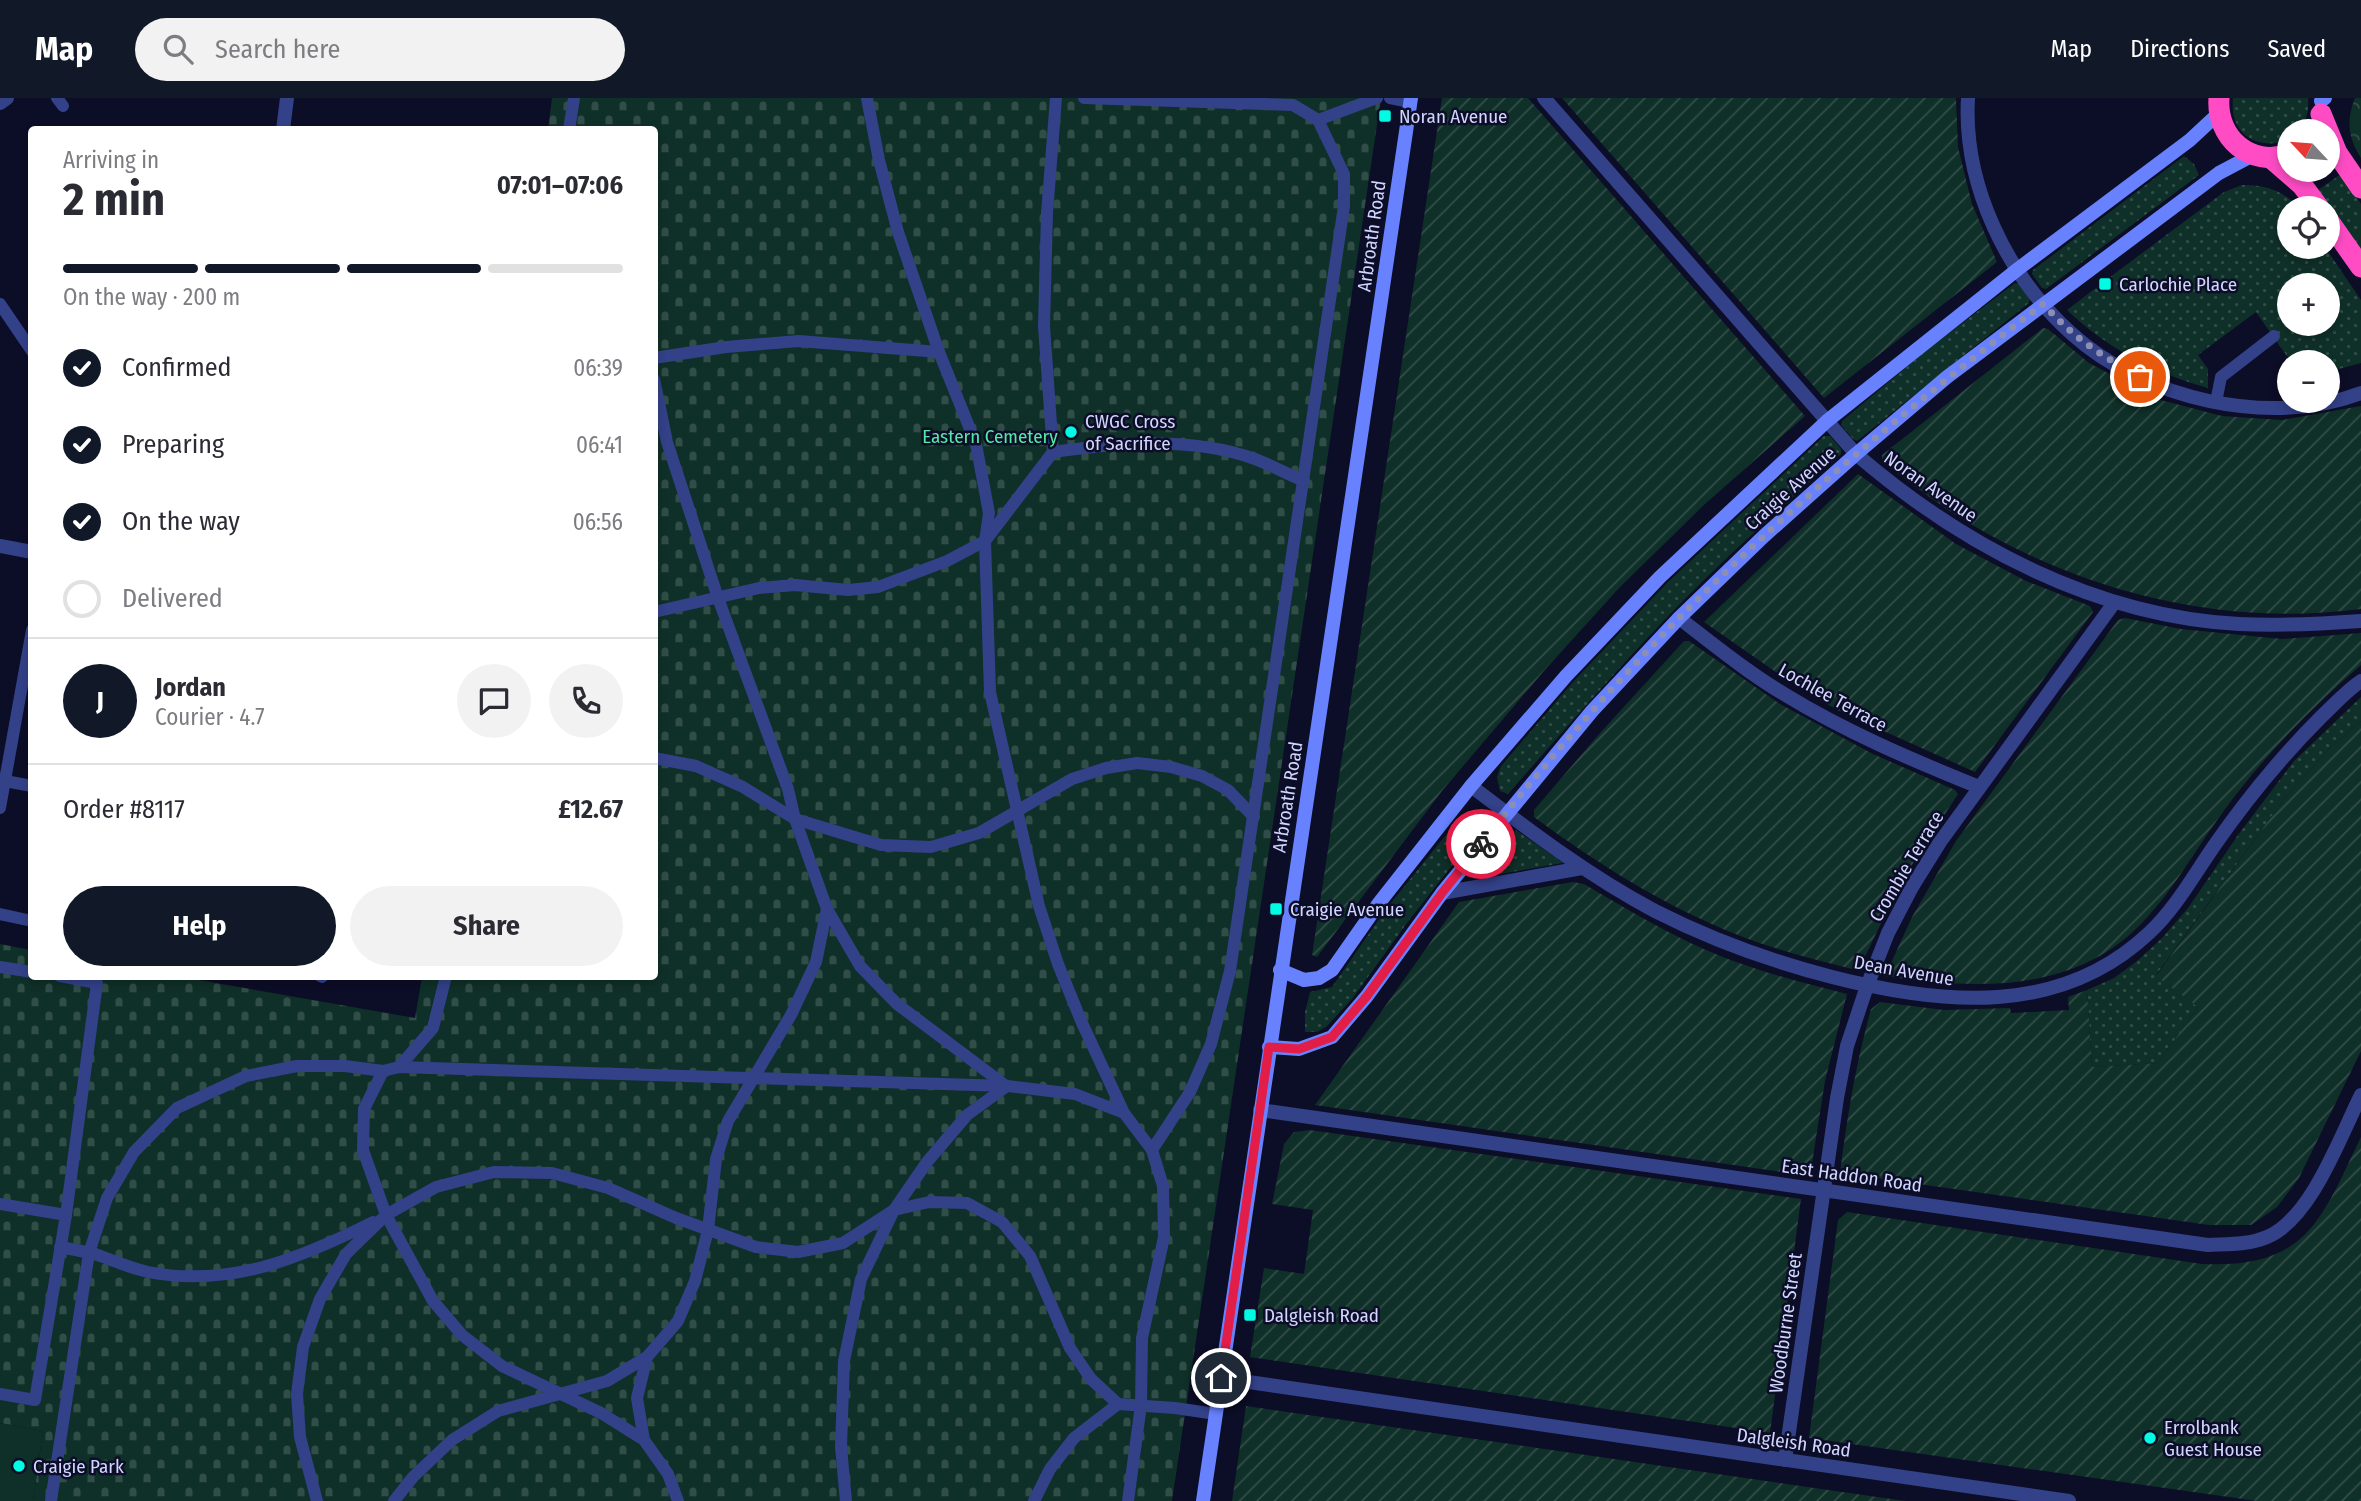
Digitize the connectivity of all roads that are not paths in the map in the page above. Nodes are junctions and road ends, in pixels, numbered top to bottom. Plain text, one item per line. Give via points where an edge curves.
1 (8, 98) edge
2 (287, 98) edge
3 (574, 98) edge
4 (867, 98) edge
5 (1056, 98) edge
6 (1084, 98) edge
7 (1377, 98) edge
8 (1390, 98) edge
9 (1544, 98) edge
10 (1968, 98) edge
11 (1410, 100) edge
12 (0, 103) edge
13 (2219, 105) edge
14 (2320, 108) edge
15 (1318, 120) junction
16 (284, 126) edge
17 (570, 126) edge
18 (2271, 156) edge
19 (2361, 188) edge
20 (2310, 196) edge
21 (2340, 237) edge
22 (2361, 267) edge
23 (2018, 269) junction
24 (0, 304) edge
25 (2043, 304) junction
26 (2274, 336) dead end
27 (28, 345) edge
28 (939, 352) junction
29 (658, 357) edge
30 (2361, 393) edge
31 (658, 398) edge
32 (2216, 402) junction
33 (1826, 421) junction
34 (1053, 452) junction
35 (1856, 454) junction
36 (1304, 481) junction
37 (985, 541) junction
38 (0, 546) edge
39 (28, 551) edge
40 (718, 598) junction
41 (2114, 603) junction
42 (658, 611) edge
43 (1679, 618) junction
44 (2361, 621) edge
45 (28, 671) edge
46 (2361, 681) edge
47 (26, 691) edge
48 (658, 759) edge
49 (5, 782) junction
50 (28, 785) edge
51 (1471, 786) junction
52 (1979, 788) junction
53 (0, 808) edge
54 (1017, 812) junction
55 (1506, 813) junction
56 (1254, 817) junction
57 (795, 819) junction
58 (1582, 868) junction
59 (1442, 893) junction
60 (827, 909) junction
61 (0, 915) edge
62 (28, 920) edge
63 (0, 967) edge
64 (1280, 970) junction
65 (28, 971) edge
66 (81, 980) edge
67 (445, 980) edge
68 (1867, 986) junction
69 (1269, 1047) junction
70 (399, 1067) junction
71 (383, 1071) junction
72 (753, 1079) junction
73 (1007, 1086) junction
74 (2361, 1096) edge
75 (1259, 1110) junction
76 (1124, 1113) junction
77 (1152, 1150) junction
78 (1824, 1190) junction
79 (0, 1204) edge
80 (894, 1210) junction
81 (66, 1215) junction
82 (386, 1215) junction
83 (708, 1230) junction
84 (60, 1247) junction
85 (89, 1253) junction
86 (647, 1357) junction
87 (1221, 1378) junction
88 (561, 1393) junction
89 (0, 1394) edge
90 (1118, 1404) junction
91 (1141, 1405) junction
92 (1216, 1414) junction
93 (644, 1440) junction
94 (1785, 1460) junction
95 (51, 1501) edge
96 (317, 1501) edge
97 (394, 1501) edge
98 (678, 1501) edge
99 (846, 1501) edge
100 (1034, 1501) edge
101 (1128, 1501) edge
102 (1203, 1501) edge
103 (2069, 1501) edge

1 - 12 street
2 - 16 street
3 - 17 lane
4 - 28 lane via 898,232
5 - 34 lane via 1044,326
6 - 15 lane via 1293,105
7 - 15 lane
8 - 11 lane
9 - 33 street, Noran Avenue
10 - 23 street via 1973,168 1990,220
11 - 64 street, Arbroath Road
13 - 18 highway via 2222,127 2240,149
13 - 23 street, Craigie Avenue via 2190,140
14 - 19 highway via 2337,153
15 - 36 lane via 1344,174 1344,206
18 - 20 highway
18 - 25 street, Craigie Avenue via 2219,173
21 - 22 highway
23 - 25 street
23 - 33 street, Craigie Avenue
24 - 27 lane
25 - 32 street via 2101,356 2179,393
25 - 35 street, Craigie Avenue
26 - 32 lane via 2221,377
28 - 29 lane via 799,341
28 - 37 lane via 976,444 989,513
30 - 32 street via 2309,407 2263,409
31 - 40 lane via 667,442
33 - 35 street, Noran Avenue
33 - 51 street, Craigie Avenue via 1660,577
34 - 36 lane via 1157,443 1208,448 1254,458
34 - 37 lane
35 - 41 street, Noran Avenue via 1944,522 2052,579
35 - 43 street, Craigie Avenue
36 - 56 lane
37 - 40 lane via 878,587 848,590 795,585
37 - 54 lane via 990,692
38 - 39 street
40 - 42 lane
40 - 57 lane
41 - 44 street, Noran Avenue via 2238,624
41 - 52 street, Crombie Terrace
43 - 52 street, Lochlee Terrace via 1783,694 1835,724
43 - 55 street, Craigie Avenue
45 - 47 lane
46 - 68 street, Dean Avenue via 2285,753 2152,930 2124,956 2051,989 2012,996 1965,1000
47 - 49 lane
48 - 57 lane via 696,766 743,787
49 - 50 lane
49 - 53 lane
51 - 55 street, Dean Avenue
51 - 64 street, Craigie Avenue via 1332,970 1304,981
52 - 68 street, Crombie Terrace via 1912,887
54 - 56 lane via 1072,779 1137,763 1202,776 1228,790
54 - 57 lane via 979,834 931,847 881,845
54 - 76 lane via 1058,964
55 - 58 street, Dean Avenue
55 - 59 street, Craigie Avenue
56 - 77 lane via 1230,971 1211,1044 1190,1092
57 - 60 lane
58 - 59 street
58 - 68 street, Dean Avenue via 1714,940
59 - 69 street, Craigie Avenue via 1332,1037 1299,1049
60 - 72 lane via 816,962
60 - 73 lane via 860,966 897,1004
61 - 62 lane
63 - 65 lane
64 - 69 street, Arbroath Road
66 - 81 lane via 97,983
67 - 70 lane via 433,1028
68 - 78 street, Crombie Terrace via 1847,1046
69 - 75 street, Arbroath Road
70 - 71 lane
70 - 72 lane
71 - 82 lane via 364,1109 363,1150
71 - 85 lane via 297,1066 246,1076 177,1108 134,1152 107,1198
72 - 73 lane
72 - 83 lane via 728,1121 716,1159
73 - 76 lane via 1075,1094
73 - 80 lane via 967,1115
74 - 78 street, East Haddon Road via 2295,1217 2268,1237 2240,1244 2208,1245
75 - 78 street, East Haddon Road
75 - 87 street, Arbroath Road
76 - 77 lane
77 - 91 lane via 1163,1186 1164,1237 1142,1338
78 - 94 street, Woodburne Street
79 - 81 lane
80 - 83 lane via 843,1243 798,1252 756,1247
80 - 90 lane via 929,1202 967,1203 1002,1222 1030,1256 1070,1348 1091,1379
80 - 99 lane via 861,1279 844,1361 841,1447
81 - 84 lane
82 - 83 lane via 436,1187 494,1172 552,1173 608,1188
82 - 85 lane via 323,1247 251,1272 194,1277 146,1271
82 - 88 lane via 433,1301 461,1335 502,1366
82 - 96 lane via 346,1254 320,1299 303,1348 297,1394 300,1437
83 - 86 lane via 695,1282 678,1321
84 - 85 lane
84 - 89 lane via 34,1400
85 - 95 lane
86 - 88 lane via 607,1381
86 - 93 lane via 637,1398
87 - 92 street, Arbroath Road
87 - 94 street, Dalgleish Road
88 - 93 lane
88 - 97 lane via 498,1411 452,1440
90 - 91 lane
90 - 100 lane via 1074,1438 1050,1469
91 - 92 lane
91 - 101 lane
92 - 102 street, Arbroath Road
93 - 98 lane via 668,1474
94 - 103 street, Dalgleish Road

